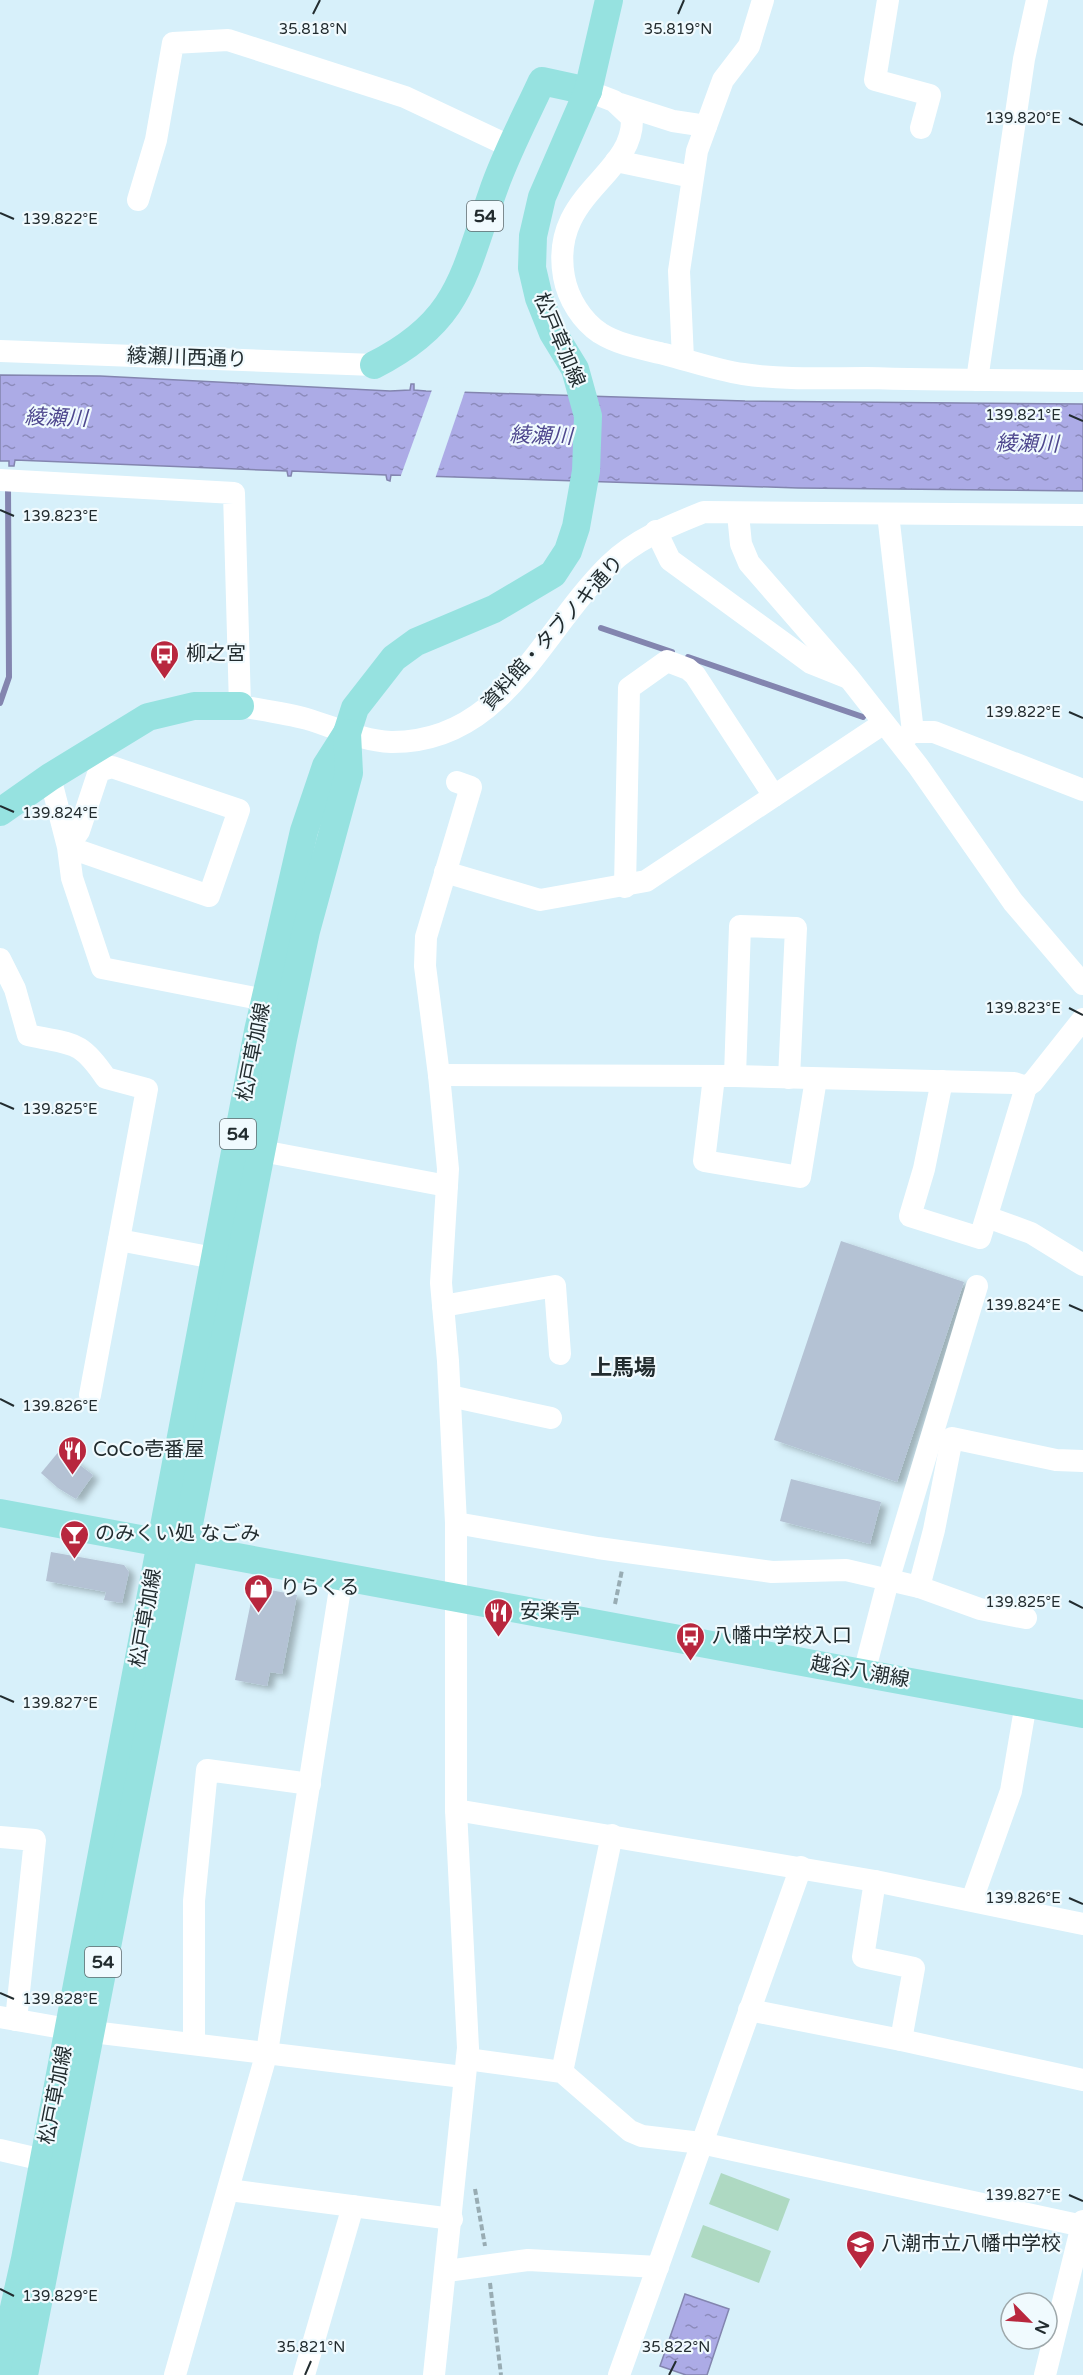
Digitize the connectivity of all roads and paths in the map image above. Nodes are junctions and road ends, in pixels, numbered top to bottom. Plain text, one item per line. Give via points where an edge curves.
1 (609, 0) edge
2 (763, 0) edge
3 (888, 0) edge
4 (1037, 0) edge
5 (601, 96) junction
6 (706, 126) junction
7 (921, 128) dead end
8 (512, 147) junction
9 (616, 161) junction
10 (692, 177) junction
11 (138, 200) dead end
12 (0, 351) edge
13 (683, 359) junction
14 (374, 365) joint
15 (977, 380) junction
16 (1083, 381) edge
17 (0, 480) edge
18 (738, 514) junction
19 (888, 514) junction
20 (1083, 515) edge
21 (656, 531) junction
22 (849, 678) junction
23 (240, 706) junction
24 (884, 723) junction
25 (347, 733) junction
26 (906, 737) junction
27 (50, 777) junction
28 (457, 782) dead end
29 (1083, 790) edge
30 (774, 796) junction
31 (0, 812) edge
32 (68, 847) junction
33 (445, 873) junction
34 (625, 886) junction
35 (0, 959) edge
36 (1083, 984) edge
37 (265, 1000) junction
38 (1083, 1019) edge
39 (439, 1074) junction
40 (724, 1077) junction
41 (789, 1078) junction
42 (816, 1079) junction
43 (942, 1081) junction
44 (1026, 1087) junction
45 (262, 1152) junction
46 (447, 1186) junction
47 (987, 1217) junction
48 (119, 1240) junction
49 (214, 1258) junction
50 (1083, 1264) edge
51 (977, 1286) dead end
52 (443, 1306) junction
53 (561, 1354) dead end
54 (90, 1395) dead end
55 (450, 1396) junction
56 (551, 1418) dead end
57 (1083, 1461) edge
58 (0, 1513) edge
59 (456, 1523) junction
60 (172, 1546) junction
61 (342, 1576) junction
62 (888, 1581) junction
63 (919, 1587) junction
64 (618, 1590) dead end
65 (455, 1598) junction
66 (616, 1599) dead end
67 (1026, 1618) dead end
68 (864, 1673) junction
69 (1026, 1703) junction
70 (1083, 1714) edge
71 (310, 1784) junction
72 (456, 1810) junction
73 (612, 1835) junction
74 (0, 1837) edge
75 (801, 1867) junction
76 (875, 1881) junction
77 (972, 1900) junction
78 (1083, 1924) edge
79 (749, 2010) junction
80 (8, 2018) edge
81 (79, 2030) junction
82 (901, 2040) junction
83 (194, 2044) junction
84 (267, 2052) junction
85 (465, 2068) junction
86 (562, 2072) junction
87 (1083, 2080) edge
88 (701, 2143) junction
89 (0, 2150) edge
90 (43, 2160) junction
91 (229, 2190) junction
92 (353, 2206) junction
93 (452, 2219) junction
94 (1083, 2224) edge
95 (658, 2267) junction
96 (447, 2271) junction
97 (0, 2370) edge
98 (24, 2375) edge
99 (175, 2375) edge
100 (304, 2375) edge
101 (434, 2375) edge
102 (619, 2375) edge
103 (1045, 2375) edge

1 - 5 main road, 松戸草加線 / 54
2 - 6 street via 749,46 723,80
3 - 7 street via 874,80 930,95
4 - 15 street via 1024,59
5 - 6 street via 640,112
5 - 8 main road, 54 via 542,81
5 - 9 street via 625,109 632,118 627,147
5 - 25 main road, 松戸草加線 / 54 via 542,197 533,236 532,268 553,333 575,369 588,416 585,488 568,551 553,574 494,609 416,642 394,658 355,708
6 - 10 street
8 - 11 street via 405,97 228,40 173,43 156,140
8 - 14 main road, 54 via 456,296 431,326 401,351
9 - 10 street
9 - 13 street via 570,220 564,235 564,279 579,314 602,334
10 - 13 street via 679,271
12 - 14 street, 綾瀬川西通り
13 - 15 street via 729,372 767,376
15 - 16 street
17 - 23 street via 234,493
18 - 19 street, 資料館・タブノキ通り
18 - 21 street, 資料館・タブノキ通り via 704,513
18 - 22 street via 741,544 749,563
19 - 20 street, 資料館・タブノキ通り
19 - 26 street
21 - 22 street via 670,560 811,663
21 - 25 street, 資料館・タブノキ通り via 609,565 490,708 458,729 423,740 389,742
22 - 24 street
23 - 25 street, 資料館・タブノキ通り via 307,719
23 - 27 main road via 195,706 148,717
24 - 26 street
24 - 30 street
25 - 37 main road, 松戸草加線 / 54 via 326,766 304,831
25 - 45 main road, 松戸草加線 / 54 via 349,773 306,931
26 - 29 street via 934,732
26 - 36 street via 918,766 1013,902
27 - 31 main road
27 - 32 street
28 - 33 street via 471,787
30 - 34 street via 646,881
30 - 34 street via 694,675 668,661 629,688
32 - 32 street via 209,896 238,810 112,767 99,771 78,831
32 - 37 street via 72,878 102,968
33 - 34 street via 540,900
33 - 39 street via 426,938 425,966
35 - 48 street via 15,989 28,1035 78,1045 106,1078 147,1089
37 - 49 main road, 松戸草加線 / 54
38 - 44 street
39 - 40 street
39 - 46 street
40 - 41 street
40 - 41 street via 740,926 796,928
40 - 42 street via 704,1161 800,1177
41 - 42 street
42 - 43 street
43 - 44 street via 1014,1083
43 - 47 street via 910,1216 980,1238
44 - 47 street
45 - 46 street
45 - 60 main road, 松戸草加線 / 54
46 - 52 street
47 - 50 street via 1031,1233
48 - 49 street
48 - 54 street
49 - 60 main road, 松戸草加線 / 54
51 - 62 street
52 - 53 street via 555,1286
52 - 55 street
55 - 56 street
55 - 59 street
57 - 63 street via 1056,1460 952,1438
58 - 60 main road, 越谷八潮線
59 - 62 street via 739,1568 772,1572 846,1570
59 - 65 street
60 - 61 main road, 越谷八潮線
60 - 81 main road, 松戸草加線 / 54
61 - 65 main road, 越谷八潮線
61 - 71 street
62 - 63 street
62 - 68 street
63 - 67 street via 980,1609
64 - 66 path
65 - 68 main road, 越谷八潮線
65 - 72 street
68 - 69 main road, 越谷八潮線
69 - 70 main road, 越谷八潮線
69 - 77 street via 1011,1791
71 - 83 street via 207,1770 194,1901
71 - 84 street
72 - 73 street
72 - 85 street
73 - 75 street
73 - 86 street
74 - 80 street via 36,1840
75 - 76 street
75 - 79 street
76 - 77 street
76 - 82 street via 862,1956 914,1968
77 - 78 street
79 - 82 street
79 - 88 street
80 - 81 street
81 - 83 street
81 - 90 main road, 松戸草加線 / 54
81 - 98 main road, 松戸草加線 / 54
82 - 87 street
83 - 84 street
84 - 85 street
84 - 91 street
85 - 86 street
85 - 93 street
86 - 88 street via 630,2131
88 - 94 street
88 - 95 street
89 - 90 street
90 - 97 main road, 松戸草加線 / 54
91 - 92 street
91 - 99 street
92 - 93 street
92 - 100 street
93 - 96 street
94 - 103 street
95 - 96 street via 528,2260
95 - 102 street
96 - 101 street

